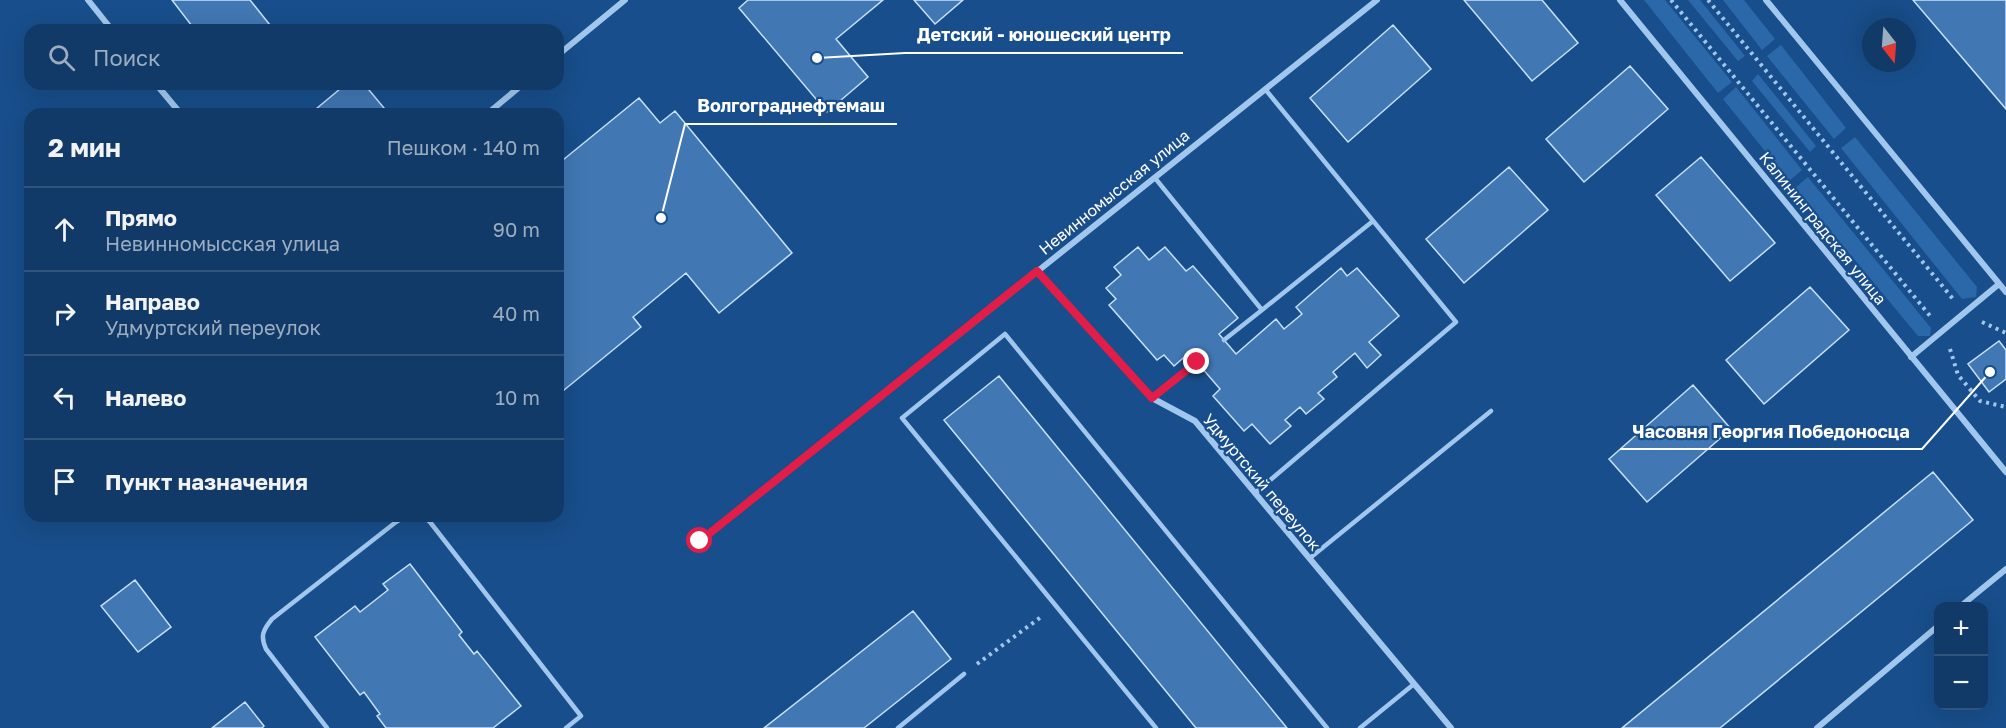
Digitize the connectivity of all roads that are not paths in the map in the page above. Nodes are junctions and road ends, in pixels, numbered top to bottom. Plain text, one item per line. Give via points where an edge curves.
1 (87, 0) edge
2 (626, 0) edge
3 (1377, 0) edge
4 (1620, 0) edge
5 (1766, 0) edge
6 (107, 24) edge
7 (564, 50) edge
8 (1265, 89) junction
9 (161, 90) edge
10 (516, 90) edge
11 (176, 108) edge
12 (493, 108) edge
13 (1155, 178) junction
14 (1373, 221) junction
15 (1037, 271) junction
16 (2000, 284) junction
17 (2006, 292) edge
18 (1262, 310) junction
19 (1224, 340) dead end
20 (1911, 357) junction
21 (1197, 362) dead end
22 (1152, 398) junction
23 (1491, 411) dead end
24 (2006, 472) edge
25 (1255, 493) junction
26 (396, 522) edge
27 (430, 522) edge
28 (700, 541) dead end
29 (1310, 558) junction
30 (2006, 569) edge
31 (1966, 602) edge
32 (1934, 629) edge
33 (964, 674) road end
34 (1414, 684) junction
35 (327, 728) edge
36 (566, 728) edge
37 (898, 728) edge
38 (1156, 728) edge
39 (1327, 728) edge
40 (1360, 728) edge
41 (1450, 728) edge
42 (1817, 728) edge

1 - 6 street
2 - 7 street
3 - 8 street, Невинномысская улица
4 - 20 street, Калининградская улица
5 - 16 street
8 - 13 street, Невинномысская улица
8 - 14 lane
9 - 11 street
10 - 12 street
13 - 15 street, Невинномысская улица
13 - 18 lane
14 - 18 lane
14 - 25 lane via 1456,322
15 - 22 street, Удмуртский переулок
15 - 28 street, Невинномысская улица
16 - 17 street
16 - 20 street
18 - 19 lane
20 - 24 street, Калининградская улица
21 - 22 lane
22 - 25 street, Удмуртский переулок via 1195,421
23 - 29 lane
25 - 29 street, Удмуртский переулок
26 - 35 lane via 264,628 261,639 266,649
27 - 36 lane via 581,716
29 - 34 street, Удмуртский переулок
30 - 31 street
32 - 42 street
33 - 37 lane
34 - 40 lane
34 - 41 street, Удмуртский переулок
38 - 39 lane via 902,418 1005,334

